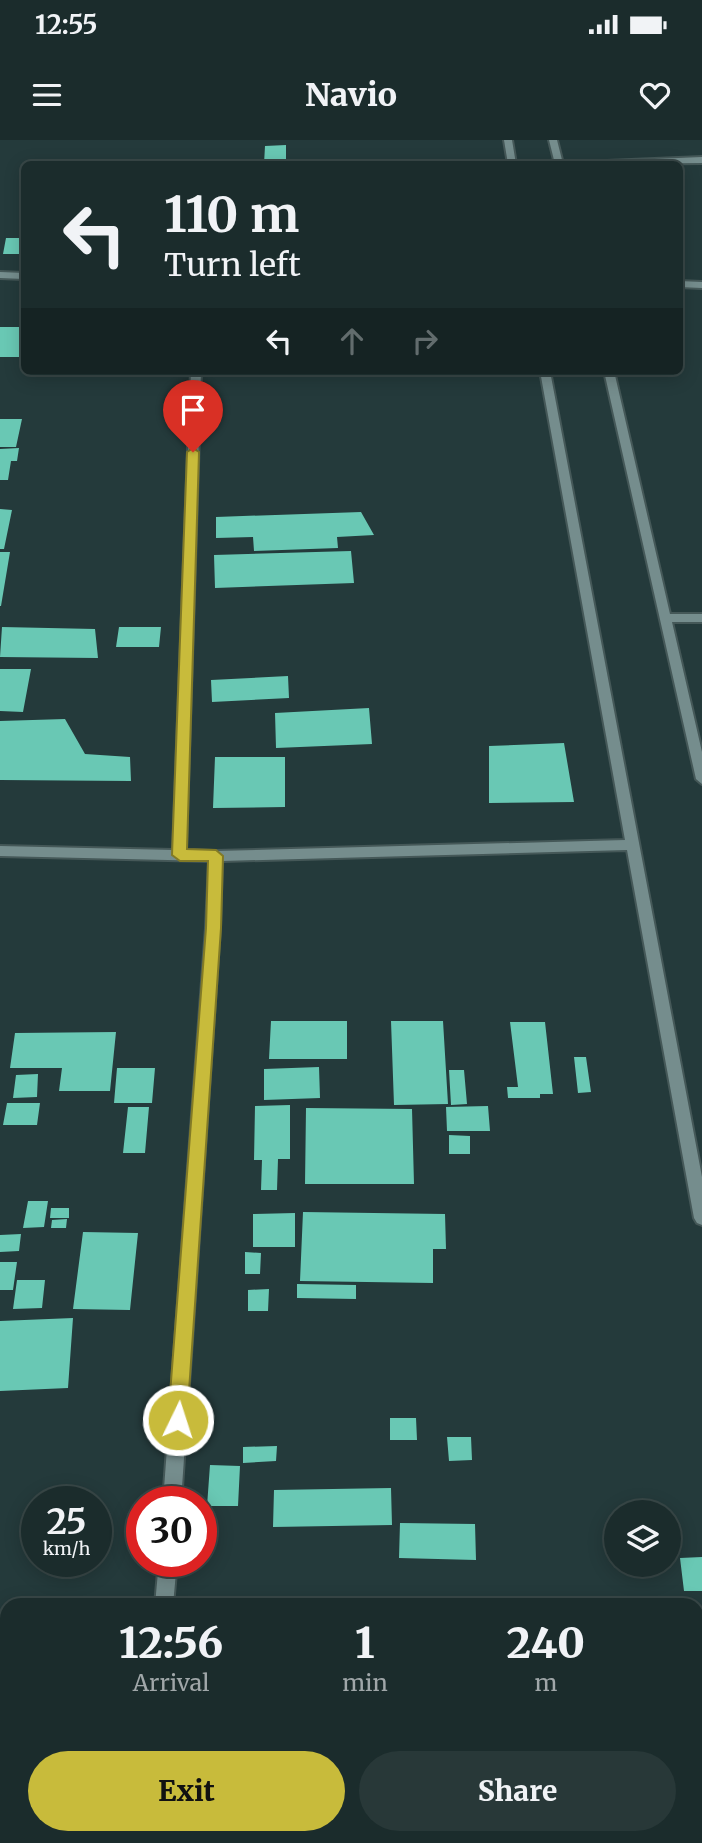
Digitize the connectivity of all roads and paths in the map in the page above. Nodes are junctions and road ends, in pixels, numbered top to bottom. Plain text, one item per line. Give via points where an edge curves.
1 (509, 140) edge
2 (553, 140) edge
3 (702, 160) edge
4 (512, 161) edge
5 (558, 161) edge
6 (678, 161) edge
7 (0, 275) edge
8 (21, 276) edge
9 (683, 285) edge
10 (702, 285) edge
11 (196, 375) edge
12 (546, 375) edge
13 (610, 375) edge
14 (666, 618) junction
15 (702, 618) edge
16 (702, 779) edge
17 (632, 845) junction
18 (0, 851) edge
19 (180, 855) junction
20 (216, 856) junction
21 (702, 1218) edge
22 (173, 1486) edge
23 (166, 1577) edge
24 (164, 1598) edge

1 - 4 street
2 - 5 street
3 - 6 street
7 - 8 street
9 - 10 street
11 - 19 street
12 - 17 street
13 - 14 street
14 - 15 street
14 - 16 street
17 - 20 street
17 - 21 street
18 - 19 street
19 - 20 street
20 - 22 street
23 - 24 street

